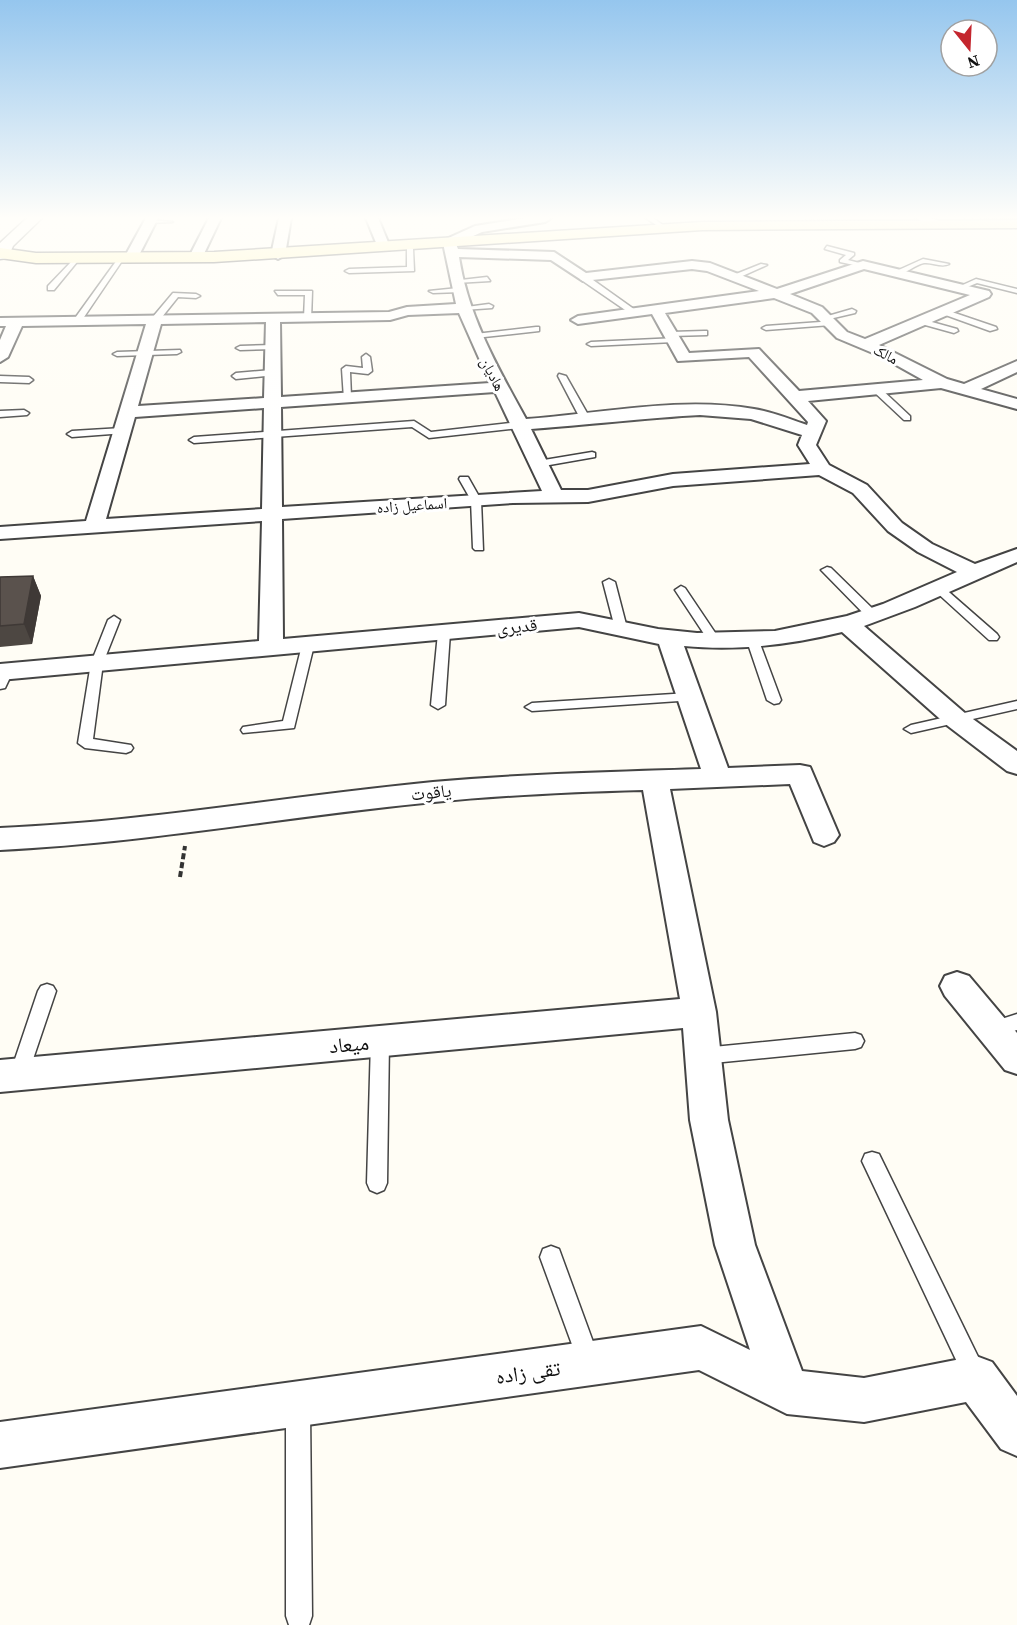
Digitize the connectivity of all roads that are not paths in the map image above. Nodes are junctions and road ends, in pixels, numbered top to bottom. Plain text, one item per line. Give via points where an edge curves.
1 (98, 294) edge
2 (309, 294) edge
3 (459, 294) edge
4 (608, 294) edge
5 (773, 294) edge
6 (781, 294) edge
7 (983, 294) edge
8 (196, 296) dead end
9 (489, 306) dead end
10 (463, 308) junction
11 (656, 309) junction
12 (852, 311) dead end
13 (944, 311) junction
14 (634, 312) junction
15 (273, 318) junction
16 (308, 318) junction
17 (155, 320) junction
18 (578, 320) dead end
19 (828, 320) junction
20 (77, 321) junction
21 (921, 321) junction
22 (8, 322) edge
23 (766, 328) dead end
24 (536, 329) dead end
25 (993, 329) dead end
26 (954, 332) dead end
27 (704, 333) dead end
28 (475, 336) junction
29 (673, 337) junction
30 (591, 344) dead end
31 (867, 344) junction
32 (273, 347) junction
33 (240, 348) dead end
34 (177, 352) dead end
35 (117, 354) dead end
36 (145, 354) junction
37 (0, 357) edge
38 (366, 357) dead end
39 (1017, 366) edge
40 (272, 373) junction
41 (236, 376) dead end
42 (562, 376) dead end
43 (0, 379) edge
44 (29, 380) dead end
45 (940, 383) junction
46 (500, 387) junction
47 (876, 389) junction
48 (964, 390) junction
49 (347, 397) junction
50 (794, 397) junction
51 (272, 402) junction
52 (1017, 404) edge
53 (128, 412) junction
54 (24, 413) dead end
55 (0, 414) edge
56 (907, 418) dead end
57 (586, 420) junction
58 (520, 425) junction
59 (122, 431) junction
60 (812, 432) junction
61 (72, 434) dead end
62 (272, 435) junction
63 (194, 440) dead end
64 (592, 455) dead end
65 (538, 464) junction
66 (822, 469) junction
67 (464, 479) dead end
68 (554, 496) junction
69 (476, 500) junction
70 (272, 515) junction
71 (94, 527) junction
72 (0, 533) edge
73 (479, 548) dead end
74 (1017, 555) edge
75 (828, 570) dead end
76 (973, 571) junction
77 (609, 582) dead end
78 (938, 588) junction
79 (681, 590) dead end
80 (872, 615) junction
81 (114, 620) dead end
82 (846, 623) junction
83 (622, 632) junction
84 (444, 633) junction
85 (993, 637) dead end
86 (669, 638) junction
87 (753, 641) junction
88 (716, 643) junction
89 (308, 645) junction
90 (271, 648) junction
91 (97, 663) junction
92 (2, 676) edge
93 (689, 697) junction
94 (774, 700) dead end
95 (438, 705) dead end
96 (1017, 705) edge
97 (532, 707) dead end
98 (957, 720) junction
99 (911, 729) dead end
100 (248, 730) dead end
101 (126, 748) dead end
102 (1017, 765) edge
103 (718, 779) junction
104 (655, 781) junction
105 (824, 835) dead end
106 (0, 839) edge
107 (957, 986) dead end
108 (47, 991) dead end
109 (699, 1012) junction
110 (1005, 1026) edge
111 (380, 1041) junction
112 (855, 1041) dead end
113 (703, 1056) junction
114 (1017, 1059) edge
115 (10, 1075) edge
116 (872, 1161) dead end
117 (377, 1183) dead end
118 (551, 1257) dead end
119 (590, 1364) junction
120 (976, 1378) junction
121 (787, 1392) junction
122 (298, 1404) junction
123 (1017, 1433) edge
124 (0, 1445) edge
125 (299, 1616) dead end

1 - 20 lane
2 - 16 lane
3 - 10 street, هادیان
4 - 14 lane
5 - 11 street
6 - 19 street, مالک via 817,310
7 - 13 street
8 - 17 lane via 176,295
9 - 10 lane
10 - 16 street via 407,311 390,316
10 - 28 street, هادیان
11 - 14 street
11 - 29 street
12 - 19 lane
13 - 21 street
13 - 25 lane
14 - 18 street
15 - 16 street
15 - 17 street
15 - 32 street
17 - 20 street
17 - 36 street
19 - 23 lane
19 - 31 street, مالک via 842,334
20 - 22 street
21 - 26 lane
21 - 31 street
22 - 37 street
24 - 28 lane
27 - 29 lane
28 - 46 street, هادیان
29 - 30 lane
29 - 50 street via 684,357 753,352
31 - 45 street, مالک
32 - 33 lane
32 - 40 street
34 - 36 lane
35 - 36 lane
36 - 53 street
38 - 49 lane via 368,371 345,369
39 - 48 street
40 - 41 lane
40 - 51 street
42 - 57 lane
43 - 44 lane
45 - 47 street
45 - 48 street, مالک
46 - 49 street
46 - 58 street, هادیان
47 - 50 street
47 - 56 lane
48 - 52 street, مالک
49 - 51 street
50 - 60 street via 817,421
51 - 53 street
51 - 62 street
53 - 59 street
54 - 55 lane
57 - 58 street
57 - 60 street via 700,410 753,414
58 - 62 lane via 429,435 414,424
58 - 65 street, هادیان
59 - 61 lane
59 - 71 street
60 - 66 street via 807,445
62 - 63 lane
62 - 70 street
64 - 65 lane
65 - 68 street, هادیان
66 - 68 street, اسماعیل زاده via 673,480 588,496
66 - 76 street via 860,489 895,527 925,548
67 - 69 lane
68 - 69 street, اسماعیل زاده
69 - 70 street, اسماعیل زاده
69 - 73 lane
70 - 71 street, اسماعیل زاده
70 - 90 street
71 - 72 street, اسماعیل زاده
74 - 76 street, قدیری
75 - 80 lane
76 - 78 street, قدیری
77 - 83 lane
78 - 80 street, قدیری
78 - 85 lane
79 - 88 lane
80 - 82 street, قدیری
81 - 91 lane
82 - 87 street, قدیری via 817,633
82 - 98 street
83 - 84 street, قدیری via 579,620
83 - 86 street, قدیری
84 - 89 street, قدیری
84 - 95 lane
86 - 88 street, قدیری
86 - 93 street
87 - 88 street, قدیری
87 - 94 lane
89 - 90 street, قدیری
89 - 100 lane via 289,725
90 - 91 street, قدیری
91 - 92 street, قدیری
91 - 101 lane via 85,743
93 - 97 lane
93 - 103 street
96 - 98 lane
98 - 99 lane
98 - 102 street
103 - 104 street, یاقوت
103 - 105 street, یاقوت via 800,774
104 - 106 street, یاقوت via 512,784 336,802 188,824 51,838
104 - 109 street
107 - 110 street
108 - 115 lane
109 - 111 street, میعاد
109 - 113 street
110 - 114 street
111 - 115 street, میعاد
111 - 117 lane
112 - 113 lane
113 - 121 street via 709,1120 735,1245
116 - 120 lane
118 - 119 lane
119 - 121 street, تقی زاده via 701,1348
119 - 122 street, تقی زاده
120 - 121 street, تقی زاده via 864,1400
120 - 123 street
122 - 124 street, تقی زاده
122 - 125 lane

